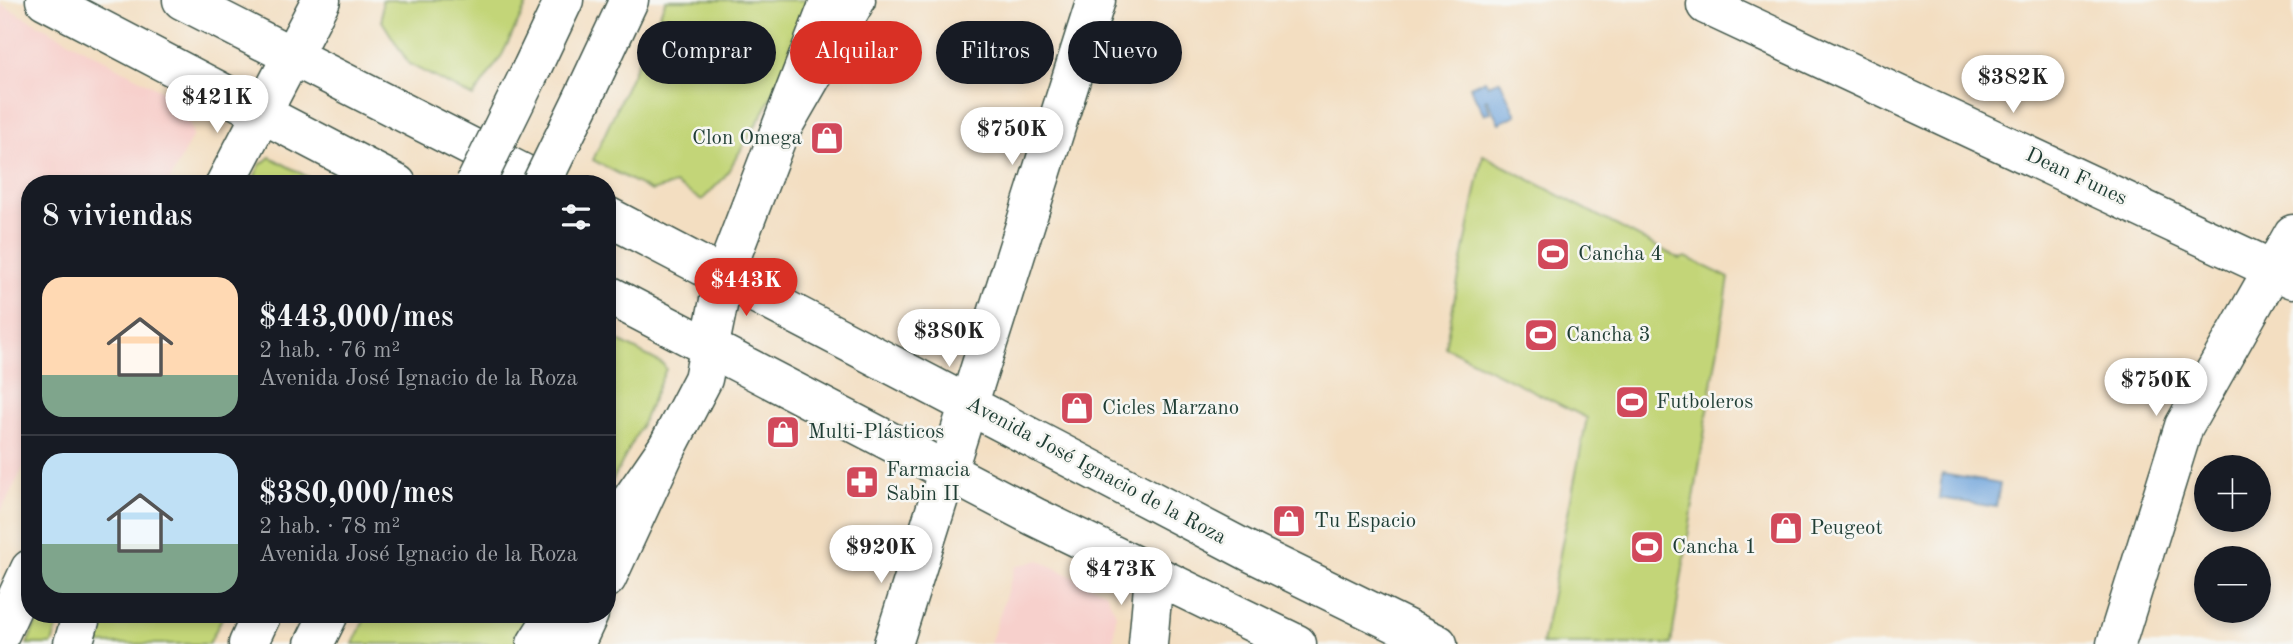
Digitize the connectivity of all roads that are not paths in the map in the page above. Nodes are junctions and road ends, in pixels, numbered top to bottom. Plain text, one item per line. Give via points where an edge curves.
1 (46, 0) edge
2 (182, 0) edge
3 (321, 0) edge
4 (564, 0) edge
5 (629, 0) edge
6 (830, 0) edge
7 (856, 0) edge
8 (1096, 0) edge
9 (1707, 2) edge
10 (292, 56) junction
11 (261, 113) junction
12 (778, 135) junction
13 (230, 175) edge
14 (380, 175) edge
15 (479, 175) edge
16 (525, 175) edge
17 (547, 175) edge
18 (616, 221) edge
19 (2293, 234) edge
20 (2283, 274) edge
21 (724, 276) junction
22 (616, 298) edge
23 (710, 347) junction
24 (969, 405) junction
25 (667, 448) junction
26 (948, 471) junction
27 (616, 522) edge
28 (616, 558) edge
29 (1154, 575) junction
30 (21, 588) edge
31 (79, 623) edge
32 (258, 623) edge
33 (324, 623) edge
34 (549, 623) edge
35 (585, 623) edge
36 (0, 634) edge
37 (73, 644) edge
38 (248, 644) edge
39 (314, 644) edge
40 (536, 644) edge
41 (575, 644) edge
42 (893, 644) edge
43 (1148, 644) edge
44 (1297, 644) edge
45 (1438, 644) edge
46 (2116, 644) edge

1 - 11 main road
2 - 10 main road
3 - 10 main road
4 - 15 main road, bridge
5 - 17 main road, bridge
6 - 12 main road
7 - 12 main road
8 - 24 main road
9 - 20 main road, Dean Funes
10 - 11 main road
10 - 16 main road
11 - 13 main road
11 - 14 main road
12 - 21 main road
18 - 21 main road, Avenida José Ignacio de la Roza
19 - 20 main road
20 - 46 main road via 2184,426
21 - 23 main road
21 - 24 main road, Avenida José Ignacio de la Roza
22 - 23 main road
23 - 25 main road via 704,379
23 - 26 main road
24 - 26 main road
24 - 45 main road, Avenida José Ignacio de la Roza
25 - 27 main road
25 - 28 main road
26 - 29 main road
26 - 42 main road
29 - 43 main road
29 - 44 main road
30 - 36 main road
31 - 37 main road
32 - 38 main road
33 - 39 main road
34 - 40 main road
35 - 41 main road

